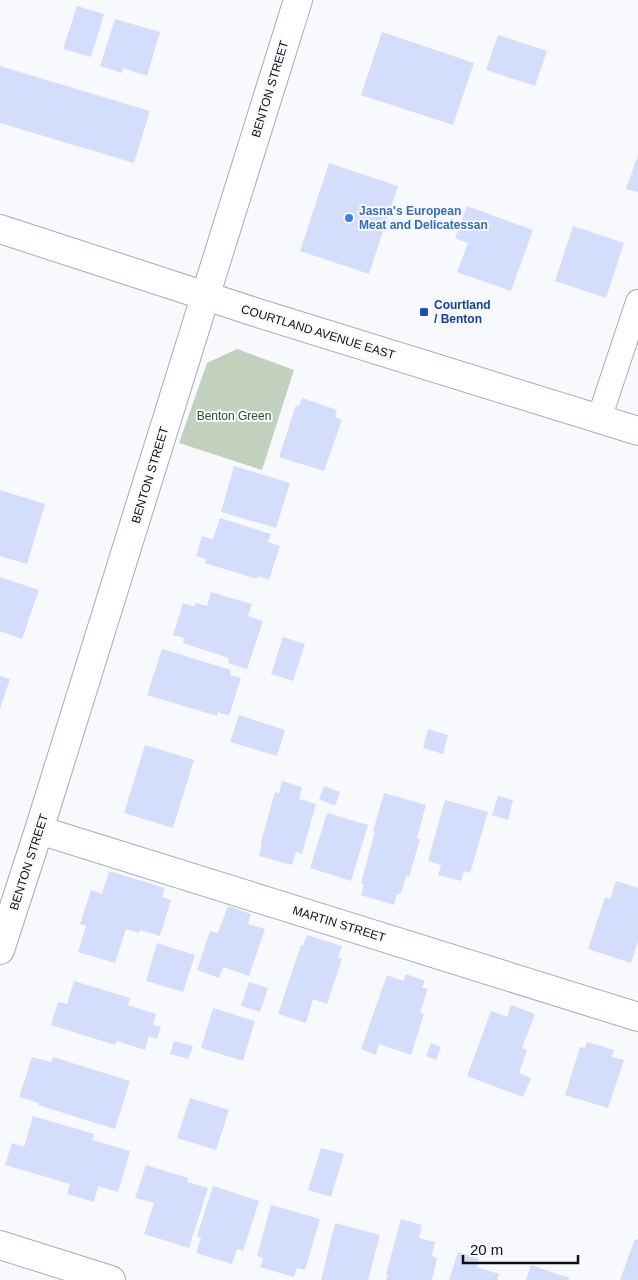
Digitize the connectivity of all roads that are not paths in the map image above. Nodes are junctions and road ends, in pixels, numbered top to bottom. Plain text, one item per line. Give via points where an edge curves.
1 (298, 0) edge
2 (0, 229) edge
3 (205, 297) junction
4 (638, 302) edge
5 (599, 419) junction
6 (638, 431) edge
7 (39, 830) junction
8 (0, 950) edge
9 (638, 1017) edge
10 (0, 1245) edge
11 (111, 1280) edge

1 - 3 street, BENTON STREET
2 - 3 street, COURTLAND AVENUE EAST
3 - 5 street, COURTLAND AVENUE EAST
3 - 7 street, BENTON STREET
4 - 5 lane
5 - 6 street, COURTLAND AVENUE EAST
7 - 8 street, BENTON STREET
7 - 9 street, MARTIN STREET
10 - 11 street

